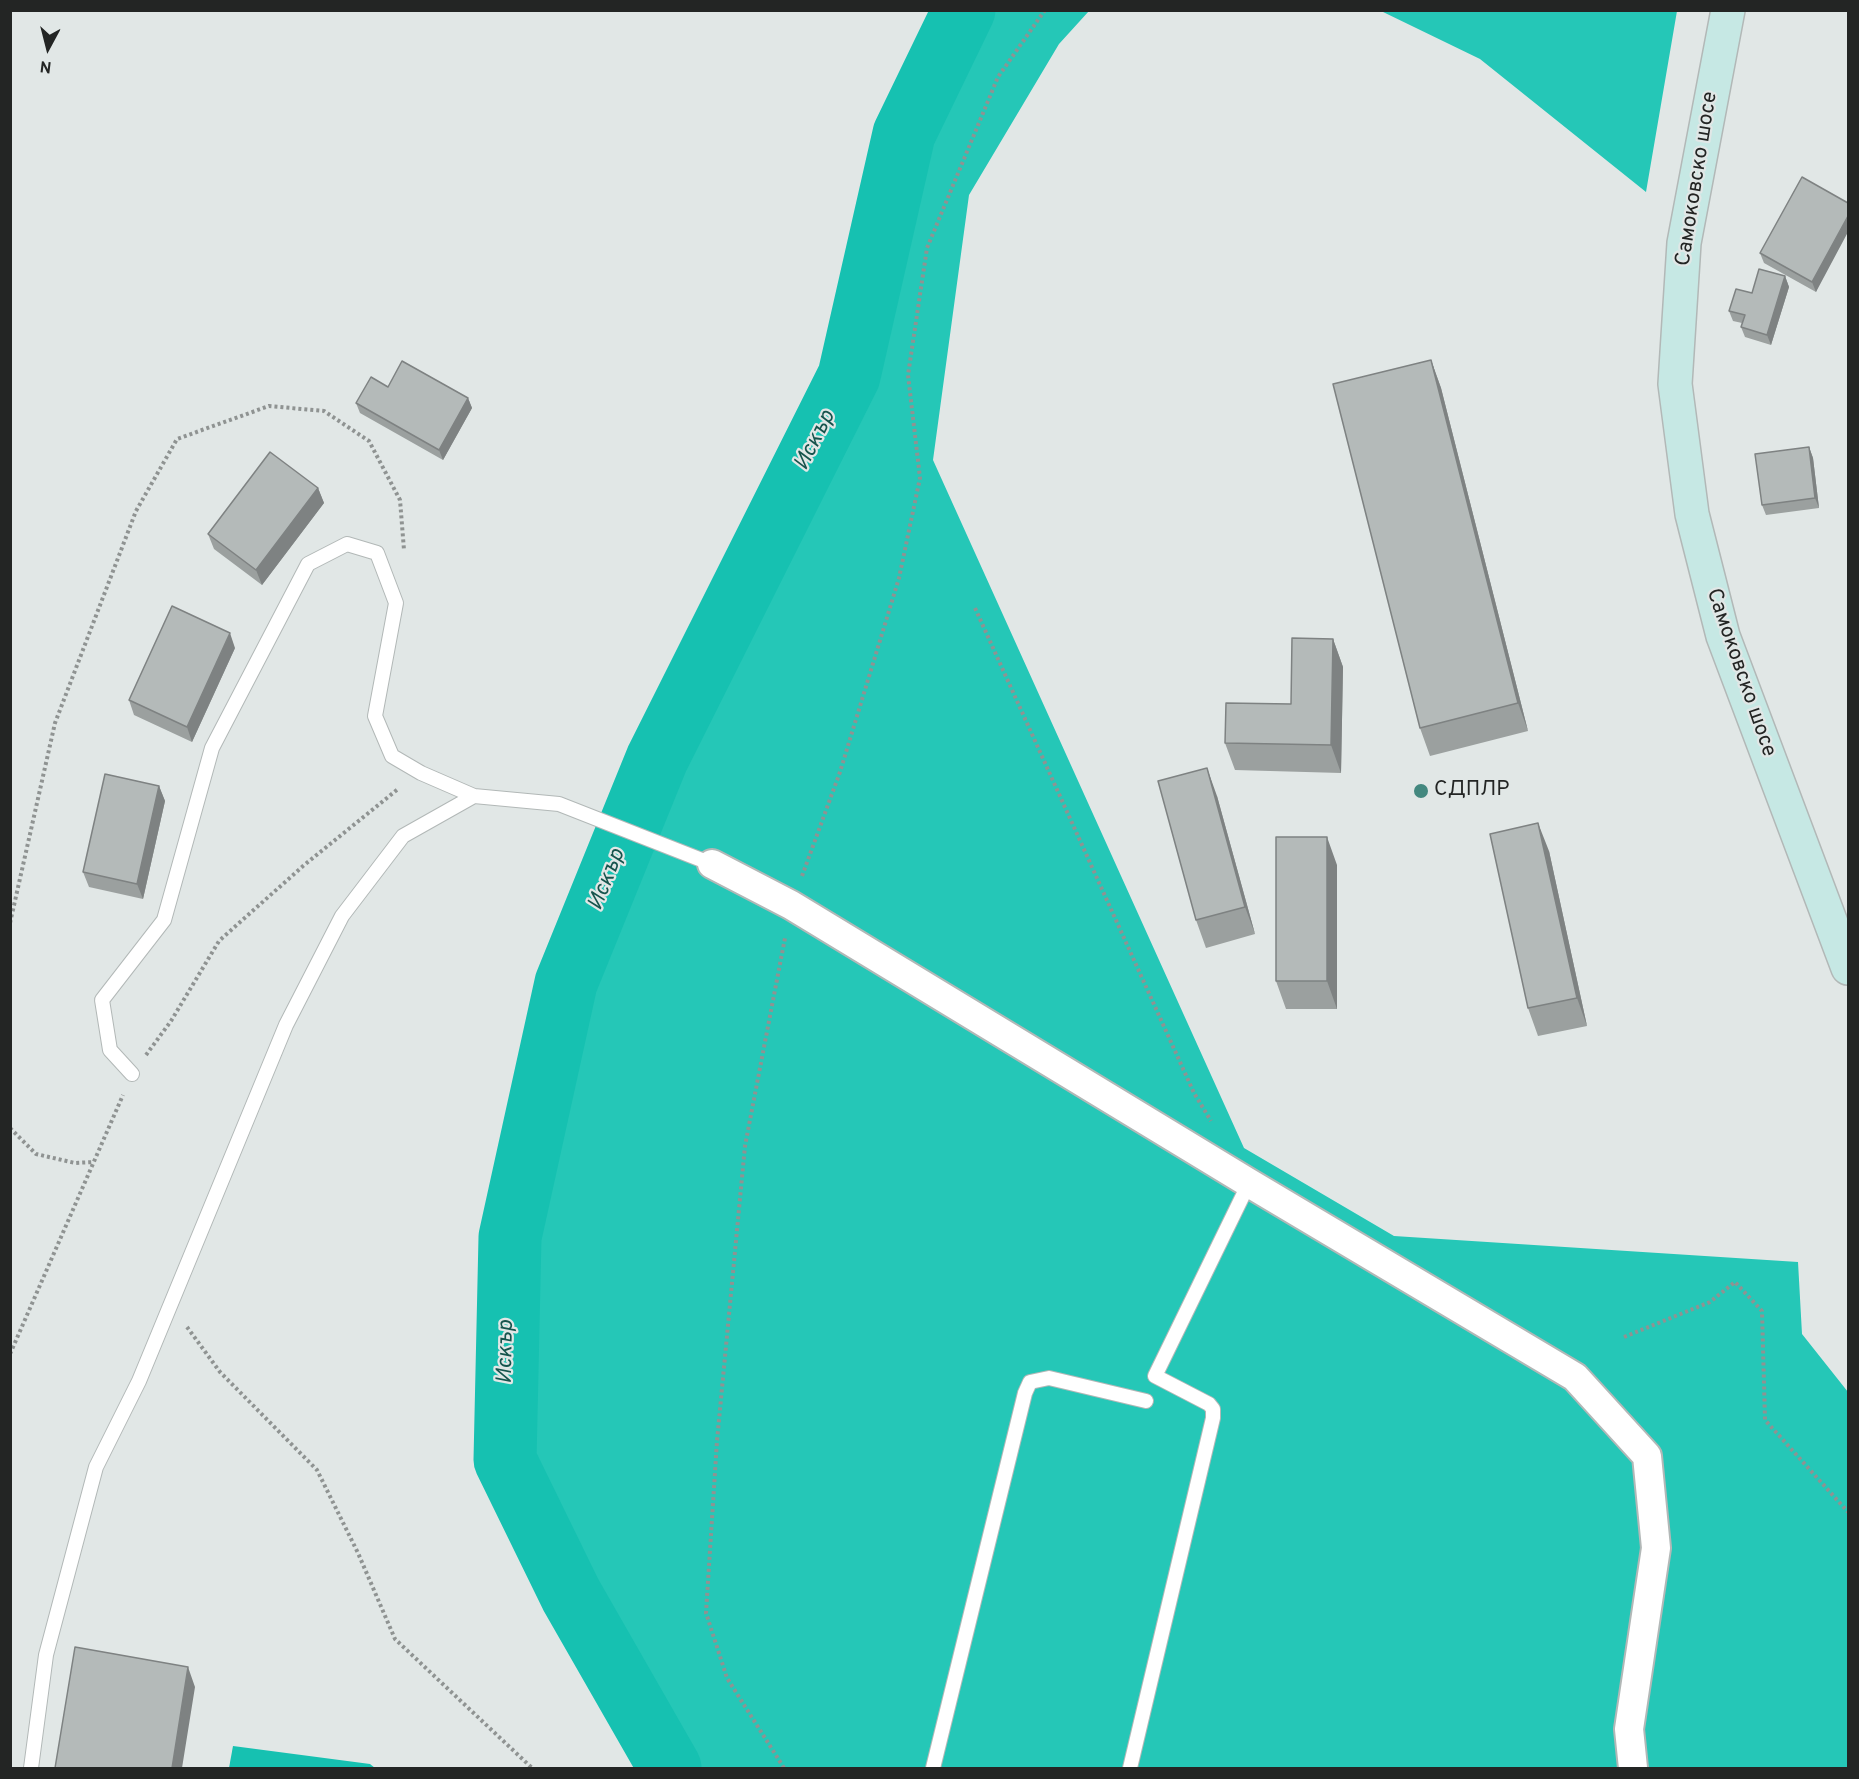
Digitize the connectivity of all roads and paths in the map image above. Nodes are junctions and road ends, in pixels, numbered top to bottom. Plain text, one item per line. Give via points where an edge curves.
1 (1045, 10) edge
2 (1728, 10) edge
3 (396, 603) junction
4 (975, 608) dead end
5 (421, 773) junction
6 (474, 796) junction
7 (712, 864) joint
8 (791, 905) junction
9 (10, 922) edge
10 (1848, 968) edge
11 (132, 1074) junction
12 (1212, 1123) dead end
13 (10, 1128) edge
14 (94, 1162) junction
15 (1249, 1183) junction
16 (170, 1304) junction
17 (1624, 1336) dead end
18 (10, 1354) edge
19 (1146, 1401) dead end
20 (1848, 1512) edge
21 (31, 1768) edge
22 (532, 1768) edge
23 (784, 1768) edge
24 (933, 1768) edge
25 (1130, 1768) edge
26 (1633, 1768) edge

1 - 8 path via 998,77 927,248 908,375 920,478 899,578 858,715
2 - 10 main road, Самоковско шосе via 1684,243 1675,384 1692,514 1723,636
3 - 5 lane via 375,716 392,756
3 - 9 path via 406,576 400,500 369,441 324,411 269,405 177,440 136,512 55,723
3 - 11 lane via 377,554 347,544 308,564 212,748 164,920 102,1000 110,1050
4 - 12 path via 1194,1093
5 - 6 lane
5 - 11 path via 303,866 219,941 171,1021
6 - 7 lane via 559,804
6 - 16 lane via 403,836 342,916 286,1025
7 - 8 street
8 - 15 street
8 - 23 path via 745,1146 717,1441 706,1613 727,1678
11 - 14 path
13 - 14 path via 36,1154 75,1163
14 - 18 path
15 - 25 lane via 1155,1376 1209,1404 1213,1418
15 - 26 street via 1575,1377 1647,1456 1656,1548 1629,1729
16 - 21 lane via 139,1381 96,1467 46,1655
16 - 22 path via 220,1372 317,1470 395,1639
17 - 20 path via 1710,1302 1736,1282 1762,1311 1765,1420
19 - 24 lane via 1049,1378 1030,1382

